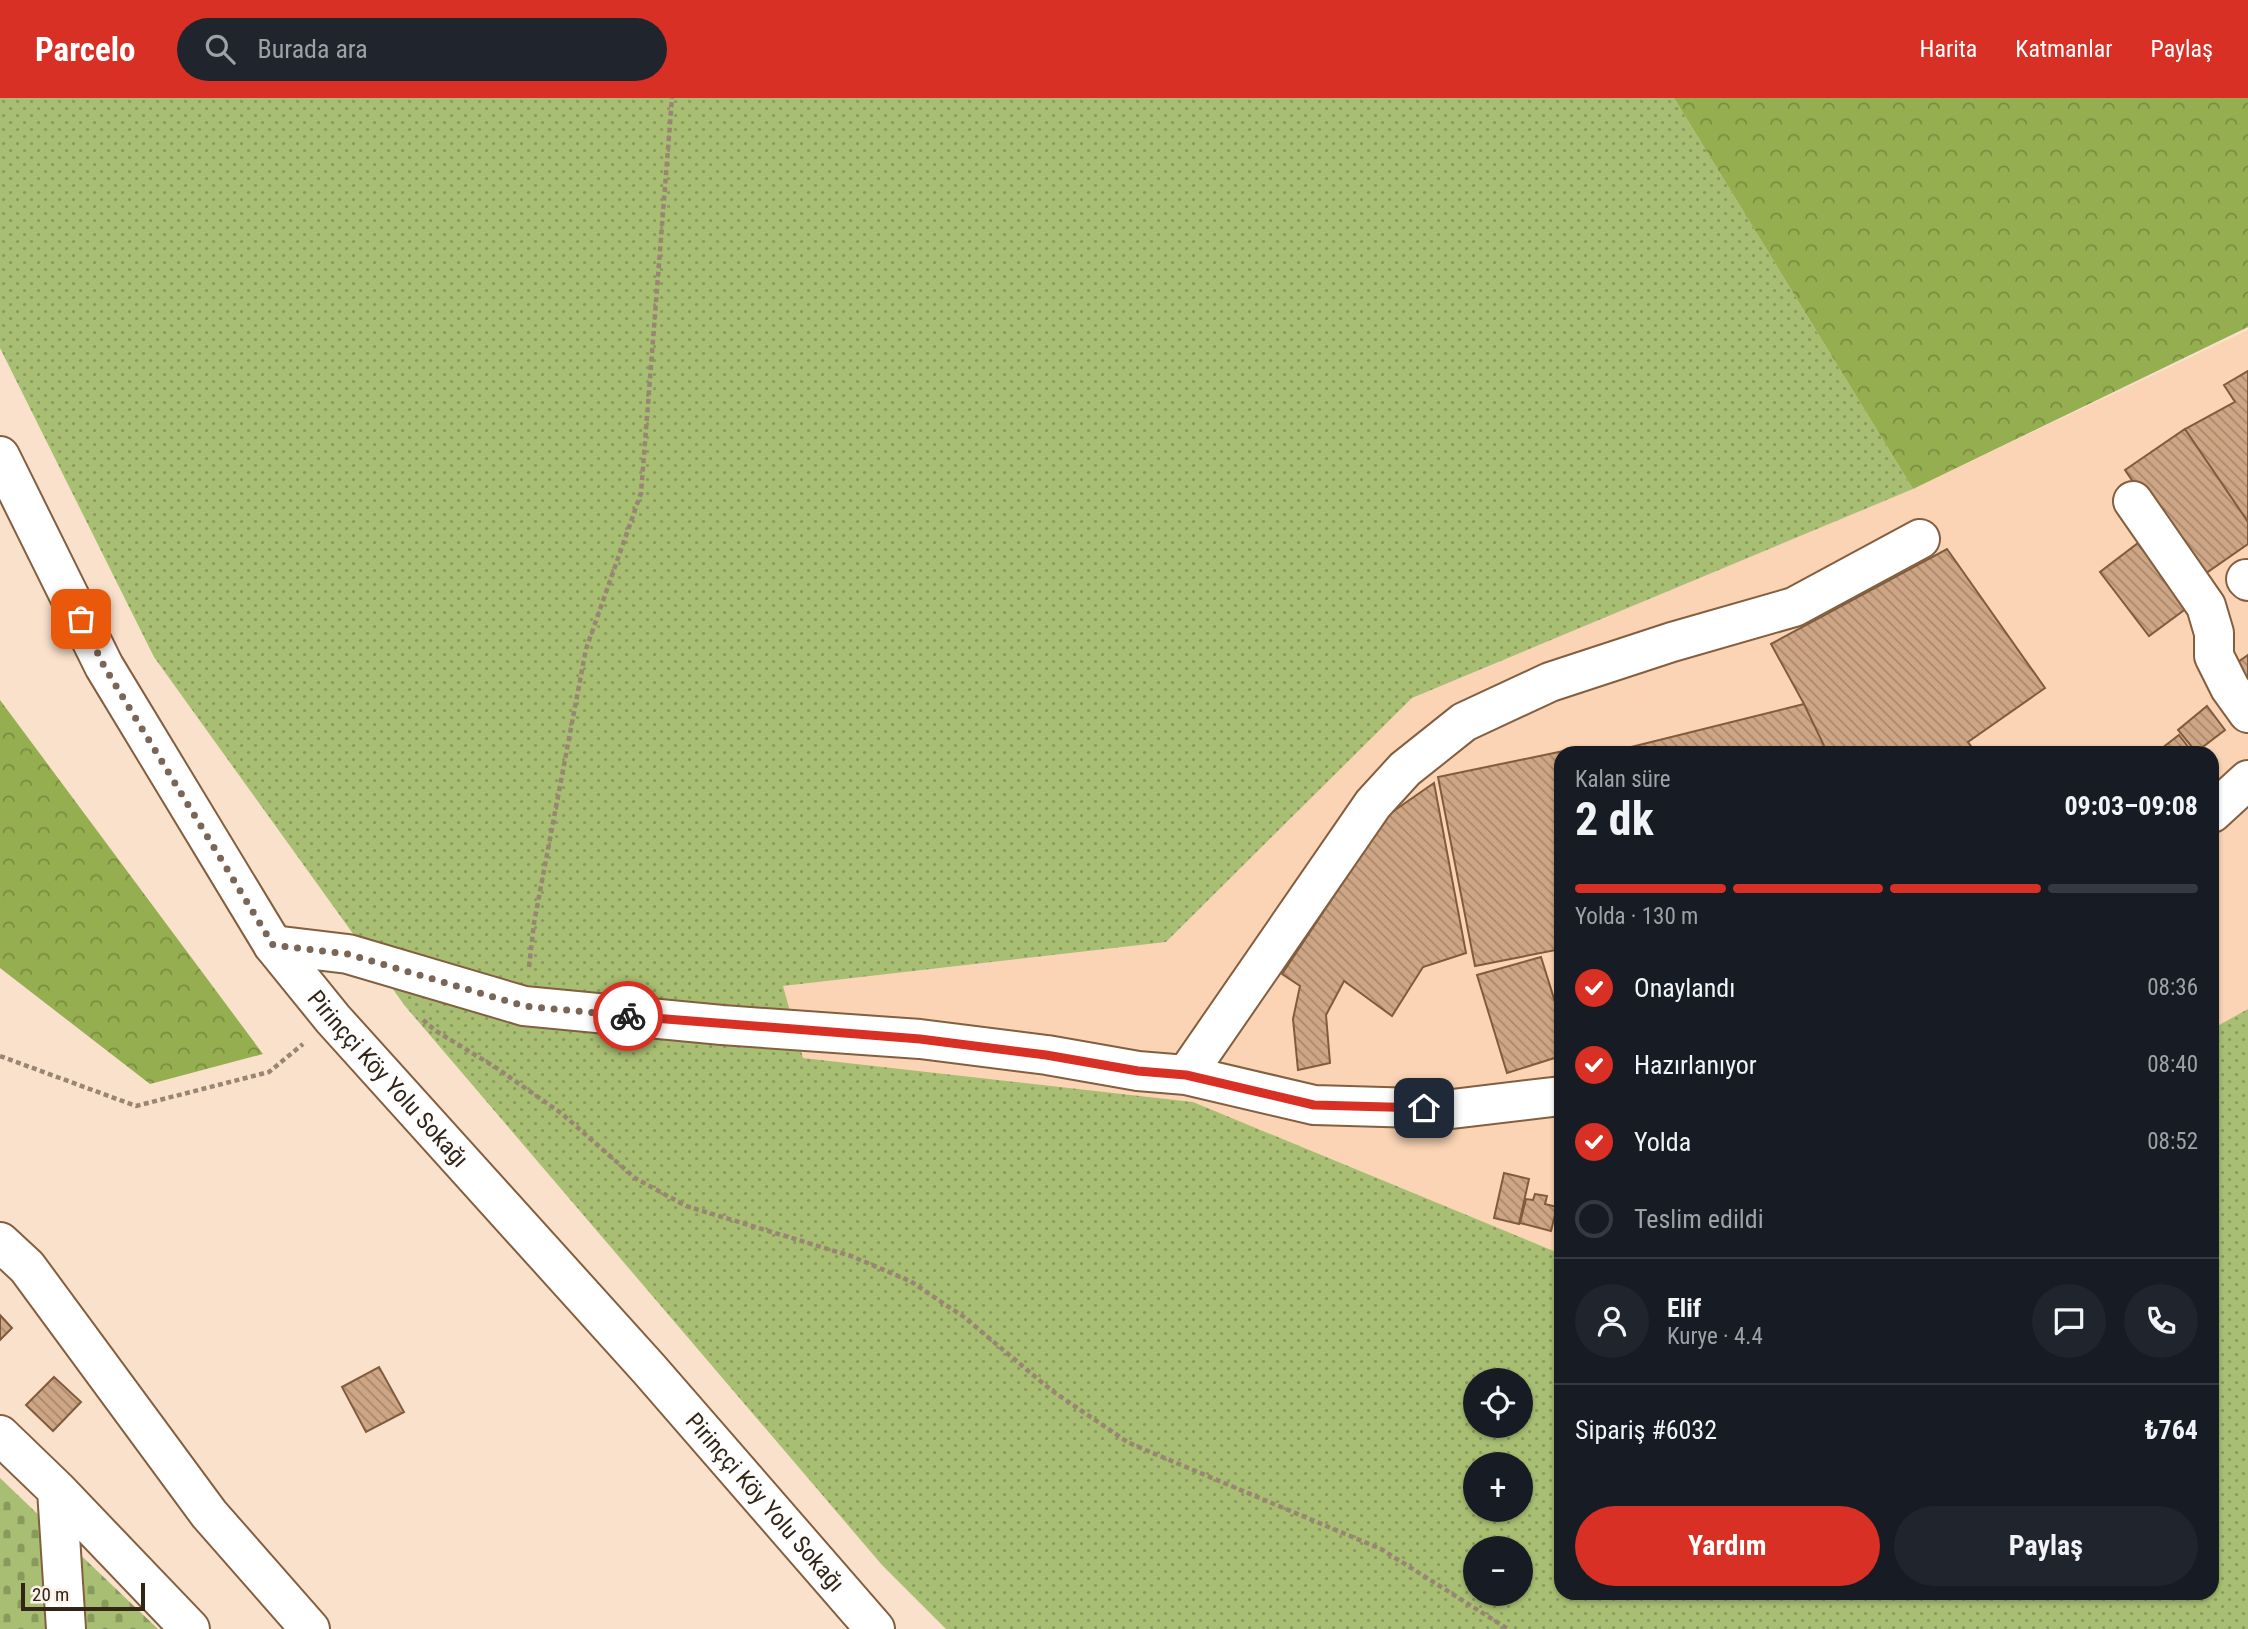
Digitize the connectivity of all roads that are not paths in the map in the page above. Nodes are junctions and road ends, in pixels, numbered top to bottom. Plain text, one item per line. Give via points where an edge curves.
1 (0, 456) edge
2 (2133, 501) dead end
3 (1920, 540) dead end
4 (2248, 713) edge
5 (2248, 780) edge
6 (2219, 807) edge
7 (273, 945) junction
8 (1186, 1075) junction
9 (1554, 1097) edge
10 (0, 1242) edge
11 (0, 1436) edge
12 (57, 1490) junction
13 (65, 1629) edge
14 (190, 1629) edge
15 (310, 1629) edge
16 (875, 1629) edge

1 - 7 main road, Pirinççi Köy Yolu Sokağı via 104,666
2 - 4 main road via 2206,606 2214,633 2214,656
3 - 8 main road via 1794,607 1550,682 1464,722 1405,769 1373,804
5 - 6 main road
7 - 8 main road via 348,954 524,1006 920,1039
7 - 16 main road, Pirinççi Köy Yolu Sokağı via 333,1019 649,1369
8 - 9 main road via 1314,1105 1452,1109
10 - 15 main road via 27,1267 209,1514
11 - 12 main road
12 - 13 main road
12 - 14 main road

